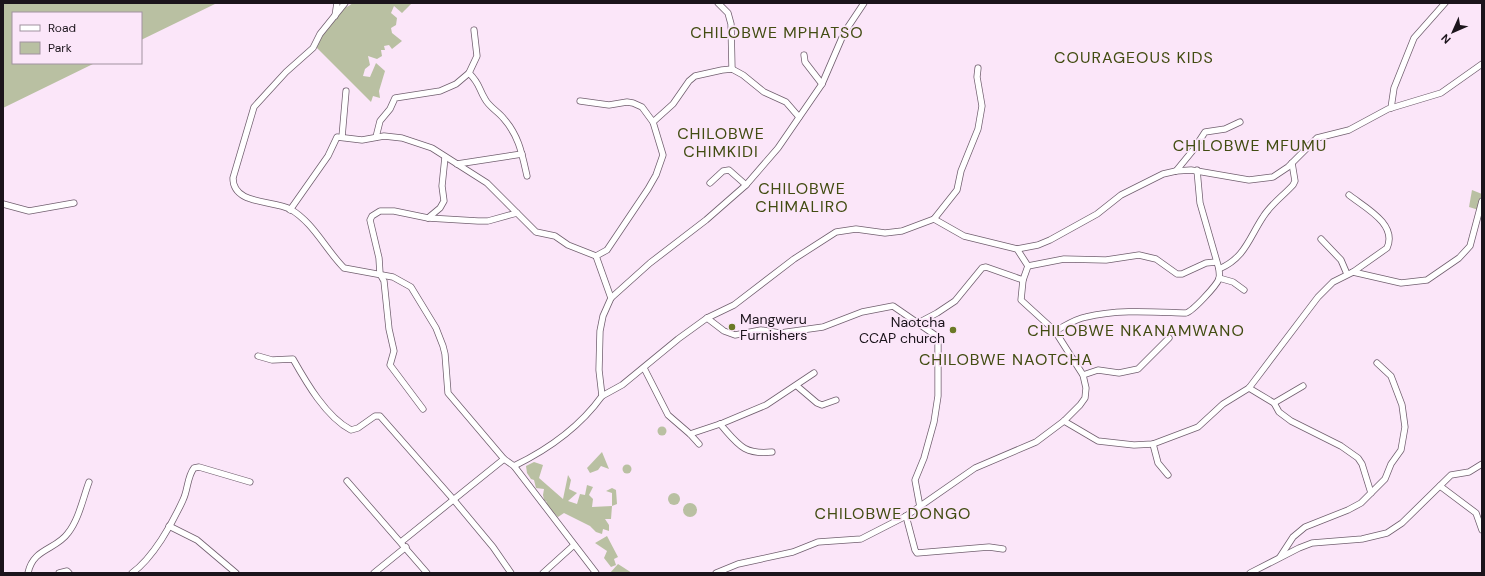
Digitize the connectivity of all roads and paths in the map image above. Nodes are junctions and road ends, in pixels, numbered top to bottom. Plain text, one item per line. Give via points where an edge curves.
1 (337, 3) edge
2 (345, 3) edge
3 (718, 3) edge
4 (864, 3) edge
5 (1445, 3) edge
6 (335, 16) junction
7 (474, 30) dead end
8 (804, 55) dead end
9 (1482, 64) edge
10 (978, 68) dead end
11 (732, 69) junction
12 (469, 73) junction
13 (822, 84) junction
14 (346, 91) dead end
15 (580, 101) dead end
16 (1390, 108) junction
17 (800, 117) junction
18 (653, 122) junction
19 (1240, 122) dead end
20 (342, 137) junction
21 (376, 137) junction
22 (522, 154) junction
23 (445, 157) junction
24 (1292, 163) junction
25 (457, 164) junction
26 (1197, 170) junction
27 (1176, 171) junction
28 (527, 176) dead end
29 (710, 183) dead end
30 (746, 185) junction
31 (1348, 195) dead end
32 (1482, 201) edge
33 (74, 203) dead end
34 (3, 204) edge
35 (290, 210) junction
36 (517, 213) junction
37 (428, 218) junction
38 (934, 219) junction
39 (1321, 239) dead end
40 (1017, 249) junction
41 (596, 256) junction
42 (1216, 262) junction
43 (1028, 266) junction
44 (1219, 269) junction
45 (1353, 272) junction
46 (380, 274) junction
47 (1346, 274) junction
48 (1219, 278) junction
49 (1023, 280) junction
50 (1244, 290) dead end
51 (611, 298) junction
52 (707, 318) junction
53 (918, 323) junction
54 (1055, 331) junction
55 (1169, 338) dead end
56 (258, 356) dead end
57 (1377, 363) dead end
58 (644, 368) junction
59 (814, 373) dead end
60 (1083, 375) junction
61 (797, 386) junction
62 (1303, 386) dead end
63 (1249, 388) junction
64 (602, 396) junction
65 (836, 400) dead end
66 (1274, 403) junction
67 (423, 409) dead end
68 (1064, 421) junction
69 (720, 424) junction
70 (690, 434) junction
71 (699, 444) dead end
72 (1153, 444) junction
73 (772, 452) dead end
74 (504, 459) junction
75 (1482, 464) edge
76 (514, 466) junction
77 (1168, 475) dead end
78 (347, 481) dead end
79 (89, 482) dead end
80 (250, 482) dead end
81 (1440, 486) junction
82 (1371, 493) junction
83 (453, 499) junction
84 (920, 507) junction
85 (906, 516) junction
86 (169, 526) junction
87 (1482, 530) edge
88 (401, 542) junction
89 (574, 545) junction
90 (406, 547) junction
91 (1003, 549) dead end
92 (1280, 557) junction
93 (28, 573) edge
94 (59, 573) edge
95 (69, 573) edge
96 (133, 573) edge
97 (236, 573) edge
98 (374, 573) edge
99 (427, 573) edge
100 (511, 573) edge
101 (543, 573) edge
102 (596, 573) edge
103 (716, 573) edge
104 (1250, 573) edge

1 - 6 street
2 - 6 street
3 - 11 street via 728,13 731,24
4 - 13 street via 844,33
5 - 16 street via 1414,38 1394,88
6 - 35 street via 320,34 313,48 254,106 233,178 233,184 240,195
7 - 12 street via 478,56
8 - 13 street via 805,62
9 - 16 street via 1441,93
10 - 38 street via 982,106 978,129 961,171 957,190
11 - 17 street via 764,92 786,102
11 - 18 street via 695,76 673,104
12 - 21 street via 449,88 395,98 380,121
12 - 22 street via 480,87 484,98 506,120 517,137
13 - 17 street
14 - 20 street
15 - 18 street via 609,105 633,103 642,107
16 - 24 street via 1349,130 1317,138
17 - 30 street via 778,148
18 - 41 street via 663,155 656,175 607,250
19 - 27 street via 1225,129 1205,132
20 - 21 street via 362,140
20 - 35 street via 337,137 328,156
21 - 23 street via 402,138 432,148
22 - 25 street
22 - 28 street
23 - 25 street
23 - 37 street via 442,186 444,201
24 - 26 street via 1273,176 1253,180
24 - 44 street via 1295,181 1293,185 1265,213 1244,249
25 - 36 street via 487,183
26 - 27 street
26 - 42 street via 1200,203
27 - 40 street via 1163,174 1124,194 1097,214 1050,240
29 - 30 street via 723,171 730,170
30 - 51 street
31 - 45 street via 1384,224 1389,237 1387,248
32 - 45 street via 1470,246 1459,258 1427,280 1401,283
33 - 34 street via 29,211
35 - 46 street via 315,231 344,268
36 - 37 street via 488,221
36 - 41 street via 539,234 555,236 568,245
37 - 46 street via 388,211 380,211 372,216 370,224 379,258
38 - 40 street via 964,236
38 - 52 street via 902,231 885,233 856,229 836,232 794,259 740,302
39 - 47 street via 1341,260
40 - 43 street
41 - 51 street
42 - 43 street via 1206,263 1182,274 1156,259 1139,255 1106,260 1064,259
42 - 44 street
43 - 49 street
44 - 48 street
45 - 47 street
46 - 67 street via 384,281 394,351 390,365
46 - 74 street via 403,281 419,298 436,328 445,354 448,393
47 - 63 street via 1333,282 1318,297
48 - 50 street via 1233,282
48 - 54 street via 1189,312 1099,315 1081,318
49 - 53 street via 982,268 955,301
49 - 54 street via 1023,304
51 - 64 street via 600,331 599,370
52 - 53 street via 724,332 735,335 761,330 780,333 823,327 862,312 892,306
52 - 58 street
53 - 84 street via 938,339 938,396 934,422 915,480
54 - 60 street
55 - 60 street via 1138,369 1118,373 1098,370
56 - 83 street via 272,360 293,359 317,398 351,430 375,416 380,416
57 - 82 street via 1388,372 1396,386 1402,405 1405,431 1403,445 1385,479
58 - 64 street
58 - 70 street via 668,415
59 - 61 street
60 - 68 street via 1085,398
61 - 65 street via 822,405
61 - 69 street via 766,406
62 - 66 street
63 - 66 street
63 - 72 street via 1223,404 1200,425
64 - 76 street via 588,415 545,451
66 - 82 street via 1279,412 1291,421 1341,446 1358,458
68 - 72 street via 1098,441 1134,445
68 - 84 street via 1036,442 975,468
69 - 70 street
69 - 73 street via 743,449 757,453
70 - 71 street
72 - 77 street via 1158,463
74 - 76 street
74 - 83 street
75 - 81 street via 1469,472 1451,475
76 - 89 street
78 - 88 street
79 - 93 street via 69,533 37,557 30,564
80 - 86 street via 199,467 194,468 183,500
81 - 87 street via 1476,513
81 - 92 street via 1402,523 1387,533 1362,539 1312,543
82 - 92 street via 1355,507 1304,527 1293,537
83 - 88 street
83 - 100 street
84 - 85 street
85 - 91 street via 917,553 989,547
85 - 103 street via 858,540 818,542 793,552 738,564
86 - 96 street via 152,553
86 - 97 street via 197,540
88 - 90 street
89 - 101 street
89 - 102 street
90 - 98 street
90 - 99 street
92 - 104 street
94 - 95 street

